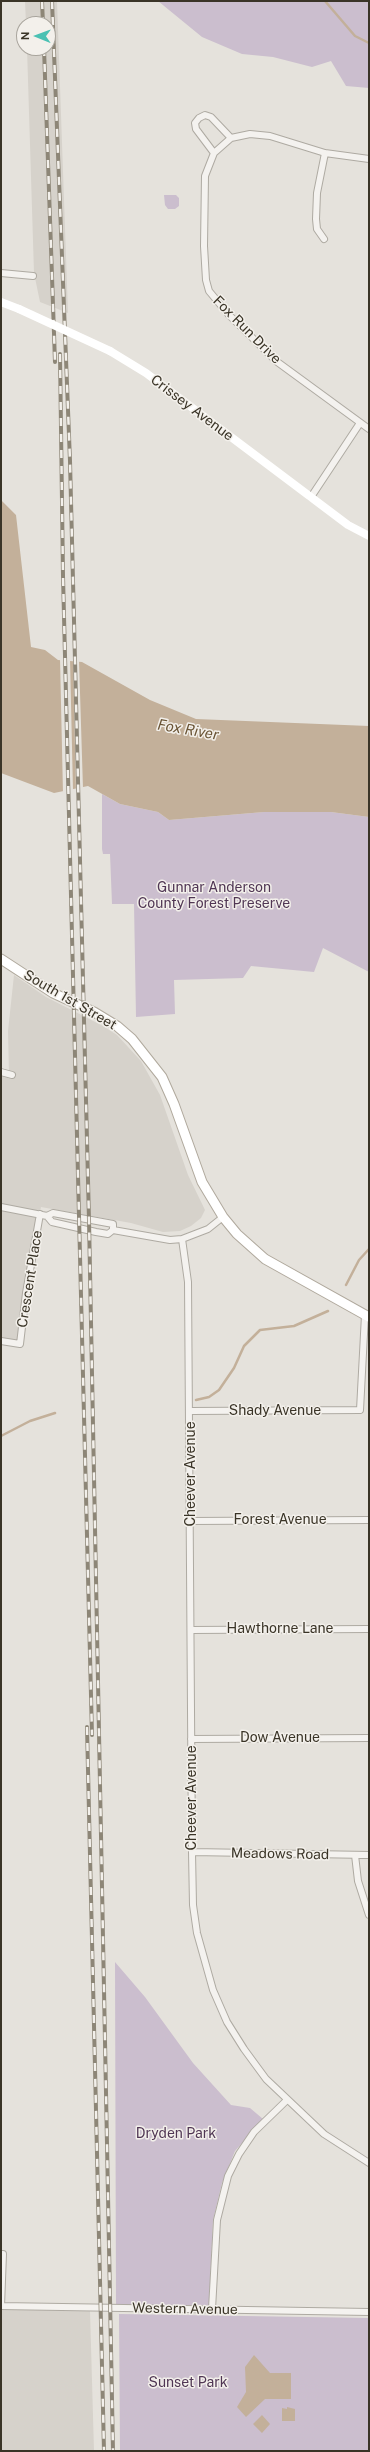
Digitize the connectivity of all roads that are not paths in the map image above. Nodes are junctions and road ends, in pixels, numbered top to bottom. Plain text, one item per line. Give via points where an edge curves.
1 (231, 138) junction
2 (214, 153) junction
3 (325, 153) junction
4 (369, 159) edge
5 (324, 239) dead end
6 (1, 273) edge
7 (34, 276) dead end
8 (1, 302) edge
9 (360, 424) junction
10 (369, 429) edge
11 (311, 497) junction
12 (369, 536) edge
13 (1, 959) edge
14 (1, 1072) edge
15 (12, 1075) dead end
16 (1, 1207) edge
17 (40, 1214) junction
18 (47, 1216) junction
19 (223, 1217) junction
20 (113, 1230) junction
21 (182, 1239) junction
22 (367, 1316) edge
23 (1, 1341) edge
24 (191, 1411) junction
25 (369, 1520) edge
26 (191, 1521) junction
27 (369, 1629) edge
28 (191, 1630) junction
29 (369, 1738) edge
30 (191, 1739) junction
31 (192, 1852) junction
32 (355, 1855) junction
33 (369, 1855) edge
34 (369, 1915) edge
35 (287, 2100) junction
36 (369, 2163) edge
37 (1, 2254) edge
38 (1, 2306) edge
39 (212, 2309) junction
40 (369, 2312) edge

1 - 2 street, Fox Run Drive
1 - 2 street via 211,117 205,115 199,118 195,123 196,129
1 - 3 street via 250,134 270,136
2 - 9 street, Fox Run Drive via 205,176 204,246 209,292 276,361
3 - 4 street
3 - 5 street via 317,193 316,219 317,229
6 - 7 street
8 - 11 main road, Crissey Avenue, bridge via 110,351 146,373
9 - 10 street, Fox Run Drive
9 - 11 street
11 - 12 main road, Crissey Avenue via 348,525
13 - 19 main road, South 1st Street via 53,993 117,1026 132,1039 154,1065 168,1089 202,1182
14 - 15 street
16 - 17 street
17 - 18 street
17 - 23 street, Crescent Place via 20,1344
18 - 20 street via 52,1222 96,1232 108,1234
18 - 20 street via 53,1214 113,1224
19 - 21 street via 208,1229
19 - 22 main road, South 1st Street via 237,1234 265,1259
20 - 21 street via 161,1240
21 - 24 street, Cheever Avenue via 188,1282
22 - 24 street, Shady Avenue via 360,1410
24 - 26 street, Cheever Avenue
25 - 26 street, Forest Avenue
26 - 28 street, Cheever Avenue
27 - 28 street, Hawthorne Lane
28 - 30 street, Cheever Avenue
29 - 30 street, Dow Avenue
30 - 31 street, Cheever Avenue
31 - 32 street, Meadows Road
31 - 35 street, Cheever Avenue via 193,1904 197,1933 213,1990 227,2022 244,2049 266,2079
32 - 33 street, Meadows Road
32 - 34 street via 358,1881
35 - 36 street, Cheever Avenue via 324,2134
35 - 39 street via 254,2132 228,2176 217,2220
37 - 38 street
38 - 39 street, Western Avenue
39 - 40 street, Western Avenue

